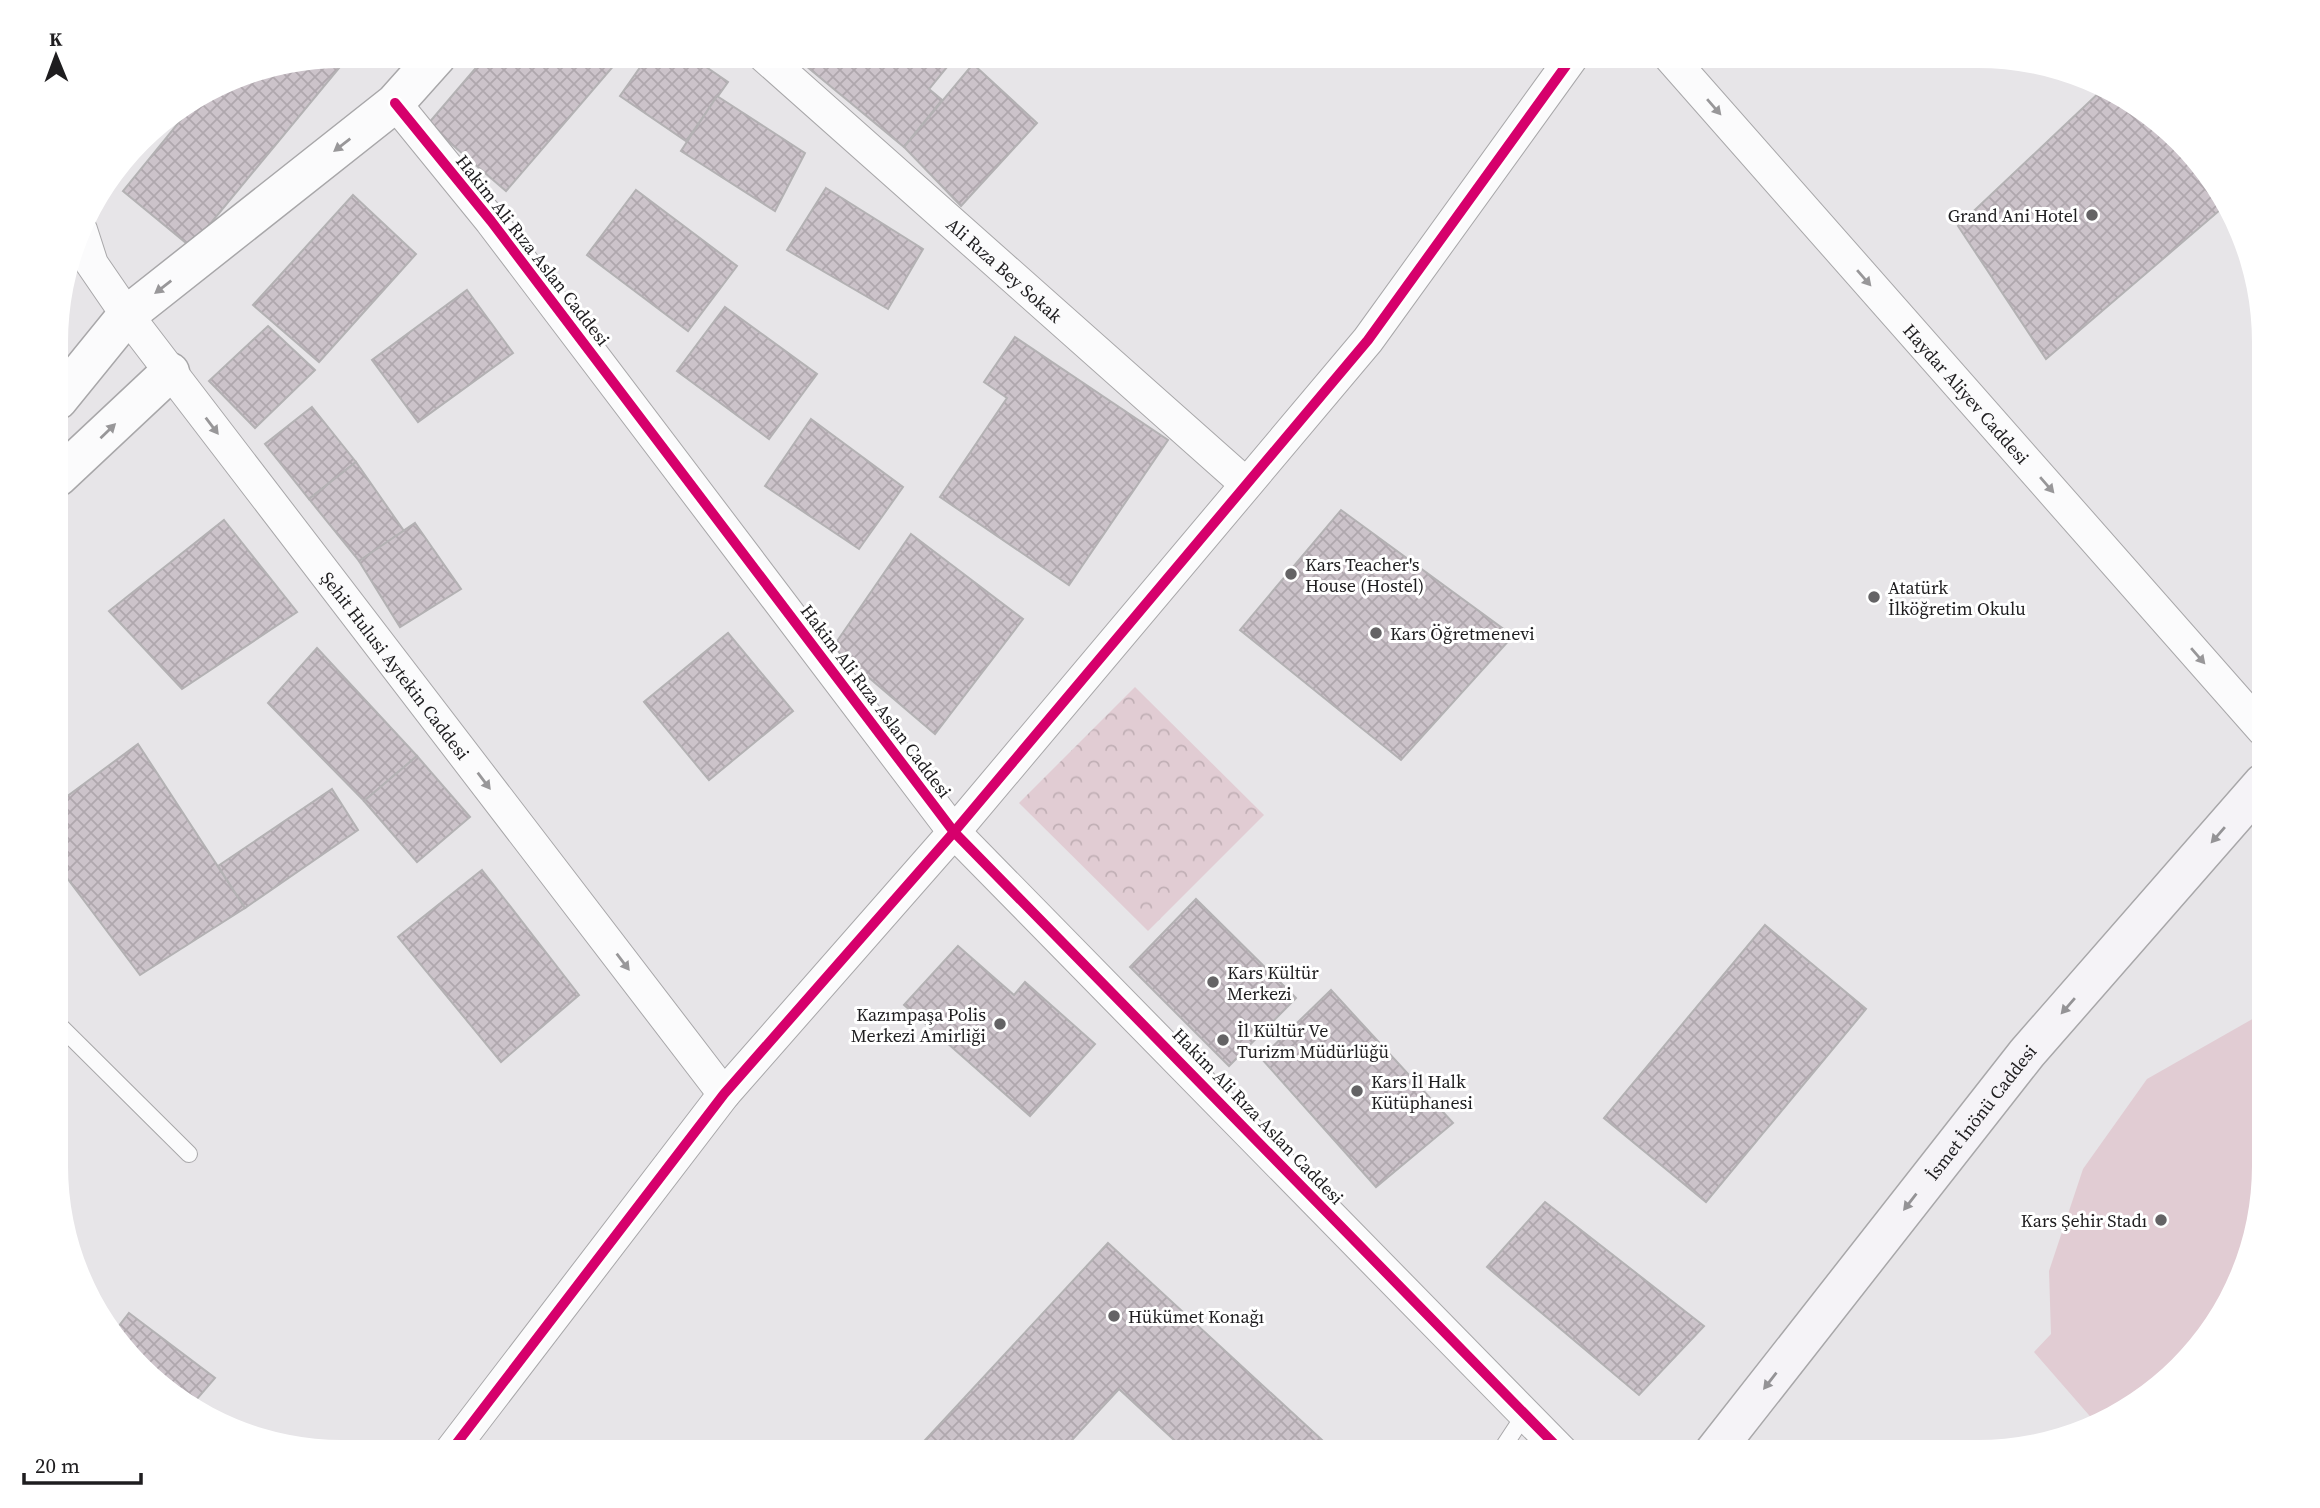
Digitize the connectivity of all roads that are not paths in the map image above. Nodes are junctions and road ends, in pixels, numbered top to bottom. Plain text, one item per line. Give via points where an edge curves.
1 (426, 68) edge
2 (778, 68) edge
3 (1564, 68) edge
4 (1680, 68) edge
5 (395, 103) junction
6 (86, 246) edge
7 (127, 315) junction
8 (170, 372) junction
9 (68, 388) edge
10 (68, 468) edge
11 (1246, 484) junction
12 (2252, 718) edge
13 (2252, 796) edge
14 (954, 832) junction
15 (68, 1034) edge
16 (724, 1094) junction
17 (189, 1154) dead end
18 (1525, 1414) junction
19 (464, 1440) edge
20 (1508, 1440) edge
21 (1550, 1440) edge
22 (1723, 1440) edge

1 - 5 street
2 - 11 street, Ali Rıza Bey Sokak
3 - 11 street via 1367,340
4 -> 12 street, Haydar Aliyev Caddesi
5 -> 7 street
5 - 14 street, Hakim Ali Rıza Aslan Caddesi via 491,221
6 - 7 street, Şehit Hulusi Aytekin Caddesi via 92,264
7 - 8 street, Şehit Hulusi Aytekin Caddesi
7 - 9 street
10 -> 8 street
8 -> 16 street, Şehit Hulusi Aytekin Caddesi
11 - 14 street
13 -> 22 main road, İsmet İnönü Caddesi via 2027,1053
14 - 16 street
14 - 18 street, Hakim Ali Rıza Aslan Caddesi
15 - 17 lane
16 - 19 street
18 - 20 lane
18 - 21 street, Hakim Ali Rıza Aslan Caddesi

